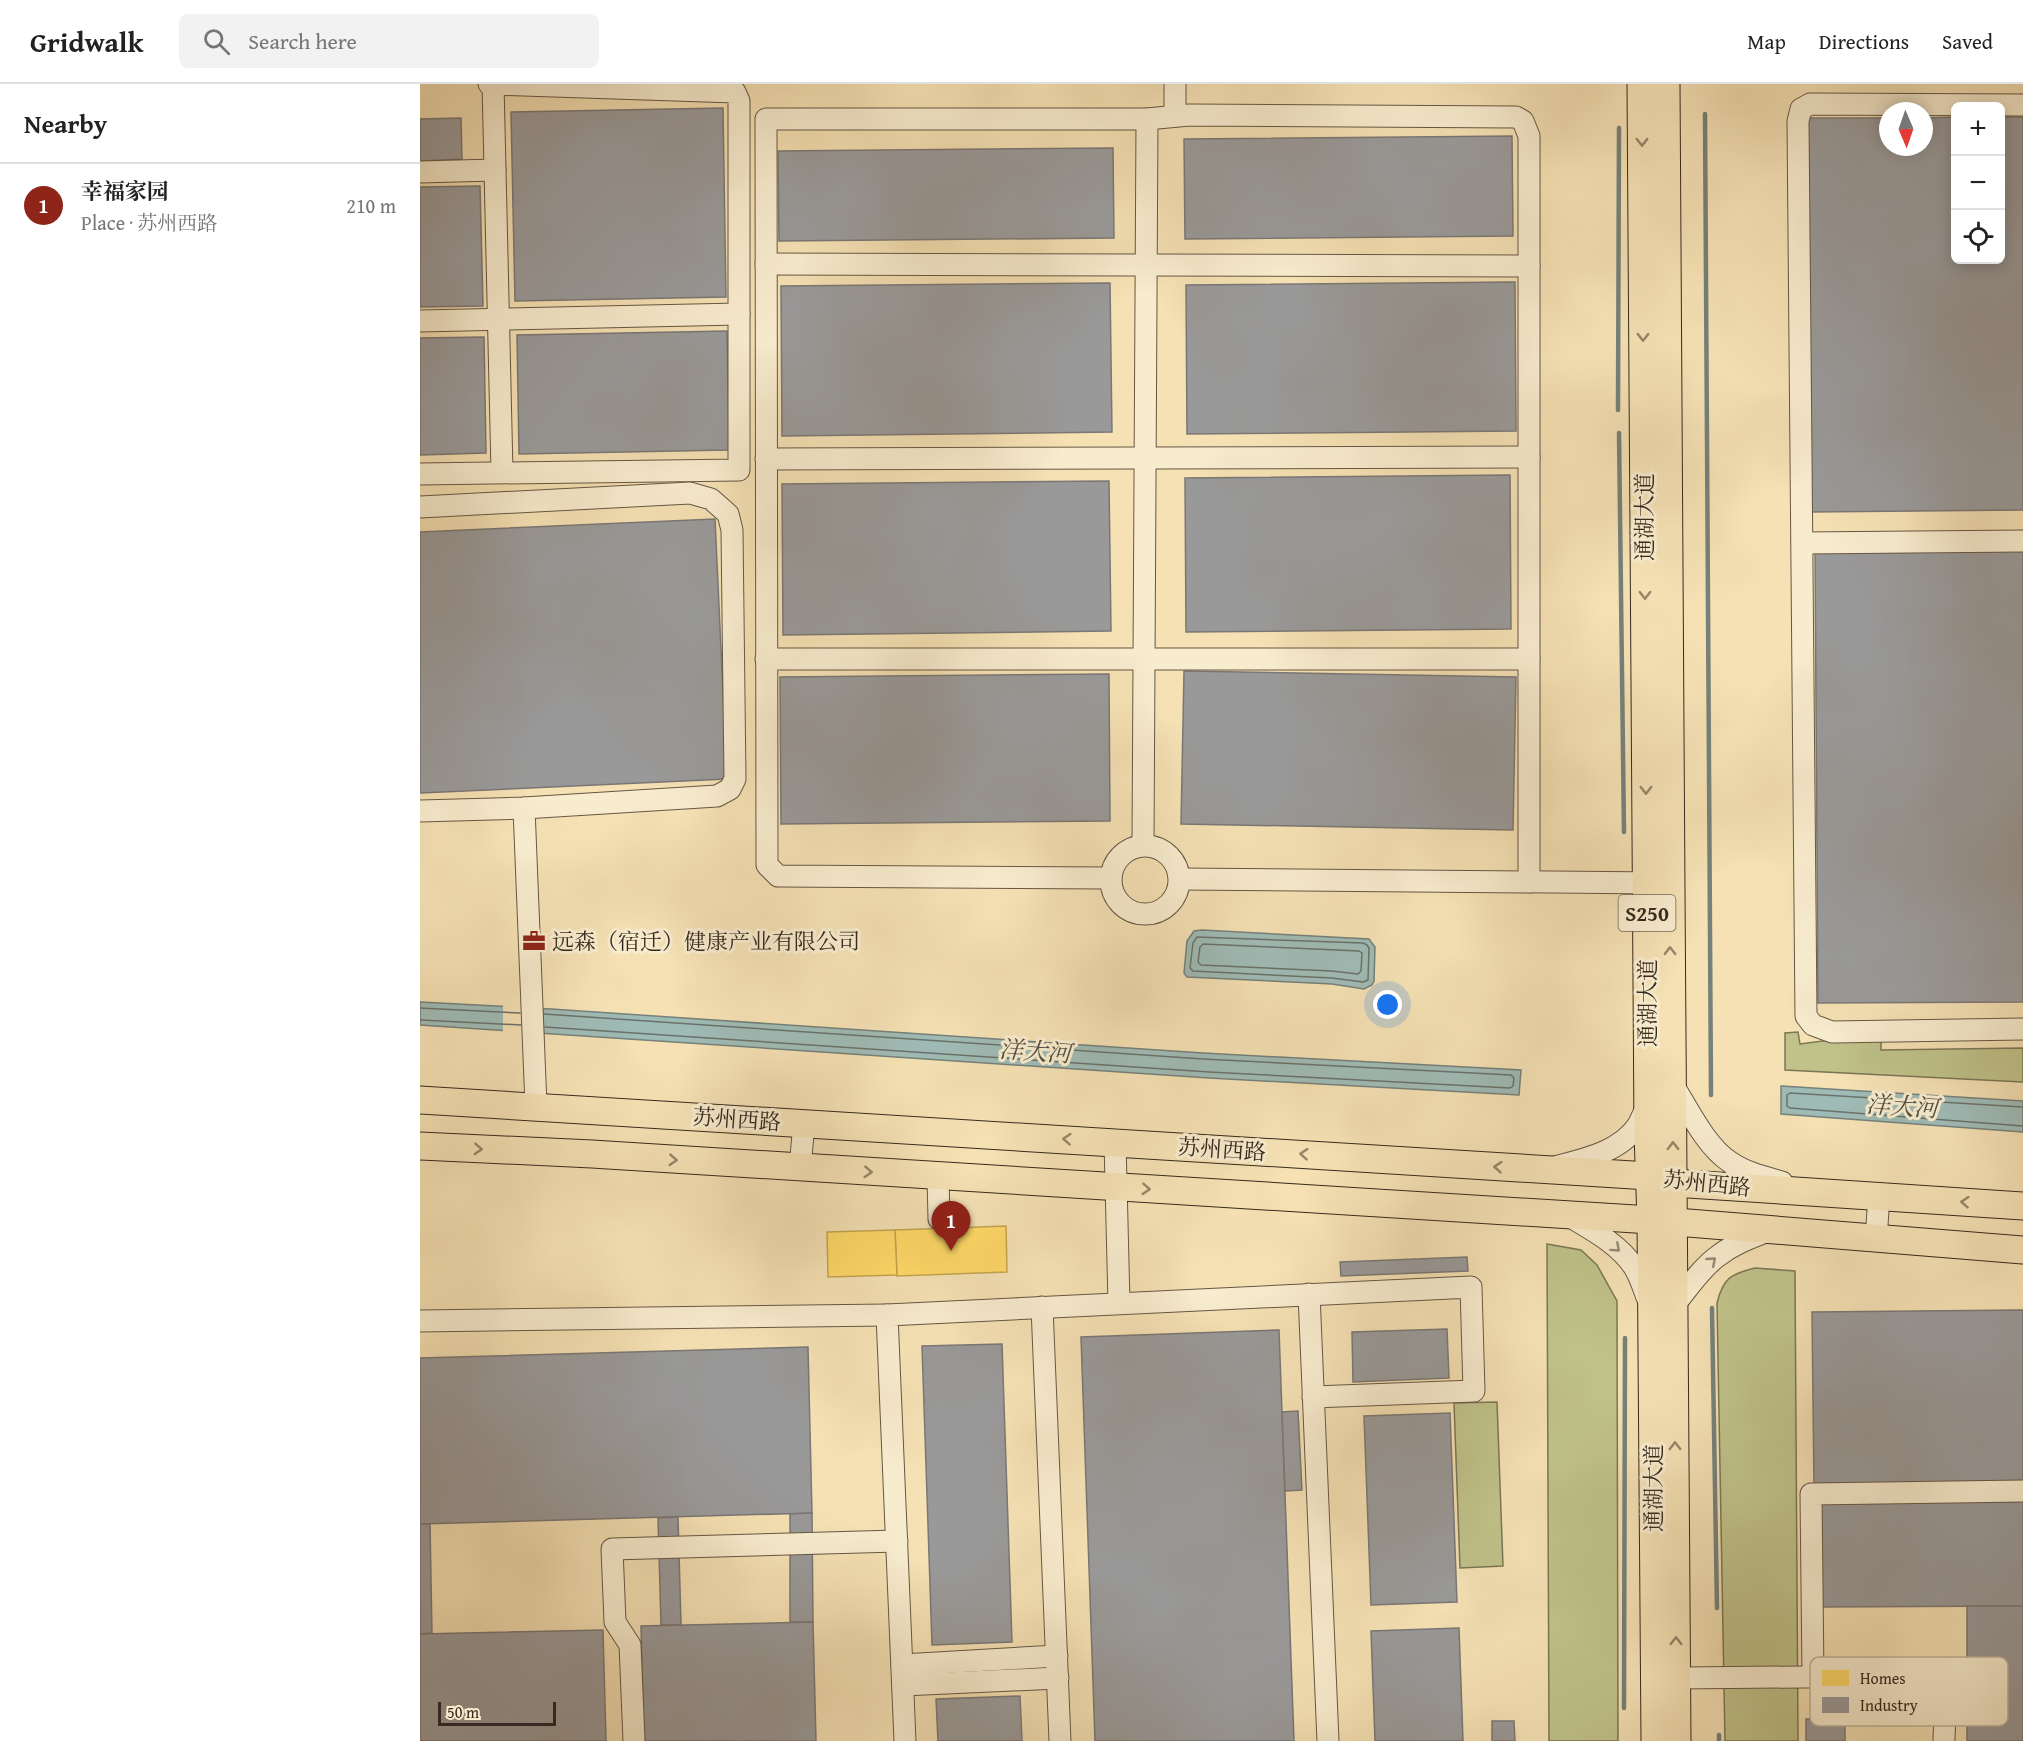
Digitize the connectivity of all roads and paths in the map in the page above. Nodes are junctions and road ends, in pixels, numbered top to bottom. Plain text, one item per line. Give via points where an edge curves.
1 (491, 84) edge
2 (1175, 84) edge
3 (1641, 84) edge
4 (1666, 84) edge
5 (2023, 105) edge
6 (1175, 116) junction
7 (1147, 119) junction
8 (495, 170) junction
9 (420, 172) edge
10 (766, 264) junction
11 (1146, 265) junction
12 (1529, 266) junction
13 (739, 314) junction
14 (498, 320) junction
15 (420, 321) edge
16 (1528, 457) junction
17 (1145, 458) junction
18 (766, 459) junction
19 (502, 472) junction
20 (420, 474) edge
21 (420, 507) edge
22 (2023, 541) edge
23 (1802, 543) junction
24 (1529, 658) junction
25 (766, 659) junction
26 (1144, 659) junction
27 (524, 808) junction
28 (420, 811) edge
29 (1143, 845) junction
30 (1111, 878) junction
31 (1180, 879) junction
32 (1529, 882) junction
33 (1658, 883) junction
34 (2023, 1029) edge
35 (1672, 1083) junction
36 (420, 1100) edge
37 (1648, 1102) junction
38 (536, 1106) junction
39 (804, 1123) junction
40 (1115, 1142) junction
41 (420, 1146) edge
42 (800, 1168) junction
43 (1545, 1169) junction
44 (938, 1177) junction
45 (1661, 1179) junction
46 (1116, 1188) junction
47 (1823, 1193) junction
48 (1879, 1196) junction
49 (2023, 1206) edge
50 (1568, 1215) junction
51 (939, 1219) dead end
52 (1662, 1221) junction
53 (1770, 1230) junction
54 (1876, 1239) junction
55 (2023, 1250) edge
56 (1309, 1294) junction
57 (1119, 1303) junction
58 (1663, 1306) junction
59 (1042, 1307) junction
60 (887, 1315) junction
61 (420, 1320) edge
62 (1313, 1397) junction
63 (2023, 1491) edge
64 (897, 1541) junction
65 (1057, 1656) junction
66 (1813, 1657) edge
67 (902, 1675) junction
68 (1810, 1677) edge
69 (1058, 1678) junction
70 (1677, 1678) junction
71 (634, 1741) edge
72 (905, 1741) edge
73 (1060, 1741) edge
74 (1328, 1741) edge
75 (1655, 1741) edge
76 (1677, 1741) edge

1 - 8 street
1 - 13 street via 735,92 739,101
2 - 6 street
3 -> 33 main road, 通湖大道 / S250
4 - 33 main road, 通湖大道 / S250
5 - 23 street via 1810,104 1801,109 1798,121
6 - 7 street
6 - 12 street via 1516,117 1523,121 1529,136
7 - 10 street via 766,119
7 - 11 street
8 - 9 street
8 - 14 street
10 - 11 street
10 - 18 street
11 - 12 street
11 - 17 street
12 - 16 street
13 - 14 street
13 - 19 street via 739,470
14 - 15 street
14 - 19 street
16 - 17 street
16 - 24 street
17 - 18 street
17 - 26 street
18 - 25 street
19 - 20 street
21 - 27 street via 690,493 711,499 728,514 732,530 735,766 730,789 717,796
22 - 23 street
23 - 34 street via 1806,1016 1813,1025 1832,1032
24 - 26 street
24 - 32 street
25 - 26 street
25 - 30 street via 766,858 767,865 778,876
26 - 29 street
27 - 28 street
27 - 38 street
29 - 30 street via 1122,854 1115,862
29 - 31 street via 1164,851 1172,858
30 - 31 street via 1114,896 1121,905 1142,914 1154,914 1173,901
31 - 32 street
32 - 33 street
35 -> 33 main road, 通湖大道 / S250
33 - 37 main road, 通湖大道 / S250
45 -> 35 main road, 通湖大道 / S250
35 - 47 street via 1701,1130 1729,1162 1754,1174
36 - 38 main road, 苏州西路
37 - 43 street via 1638,1125 1612,1148
37 - 45 main road, 通湖大道 / S250
38 - 39 main road, 苏州西路
40 -> 39 main road, 苏州西路
39 - 42 street
43 -> 40 main road, 苏州西路
40 - 46 street
41 -> 42 main road, 苏州西路
42 -> 44 main road, 苏州西路
43 - 45 main road, 苏州西路
44 - 46 main road, 苏州西路
44 - 51 street
45 - 47 main road, 苏州西路
45 - 52 main road, 通湖大道 / S250
46 -> 50 main road, 苏州西路
46 - 57 street
47 - 48 main road, 苏州西路
49 -> 48 main road, 苏州西路
48 - 54 street
50 - 52 main road, 苏州西路
50 -> 58 street via 1623,1254
52 - 53 main road, 苏州西路
52 - 58 main road, 通湖大道 / S250
53 - 54 main road, 苏州西路
58 -> 53 street via 1718,1256
54 - 55 main road, 苏州西路
56 - 57 street
56 - 62 street
56 - 62 street via 1471,1287 1474,1391
57 - 59 street
70 -> 58 main road, 通湖大道 / S250
58 - 75 main road, 通湖大道 / S250
59 - 60 street
59 - 65 street
60 - 61 street
60 - 64 street
62 - 74 street
63 - 66 street via 1810,1494
64 - 67 street
64 - 71 street via 612,1549 615,1623 630,1645
65 - 67 street
65 - 69 street
67 - 69 street
67 - 72 street
68 - 70 street
69 - 73 street
70 - 76 main road, 通湖大道 / S250

